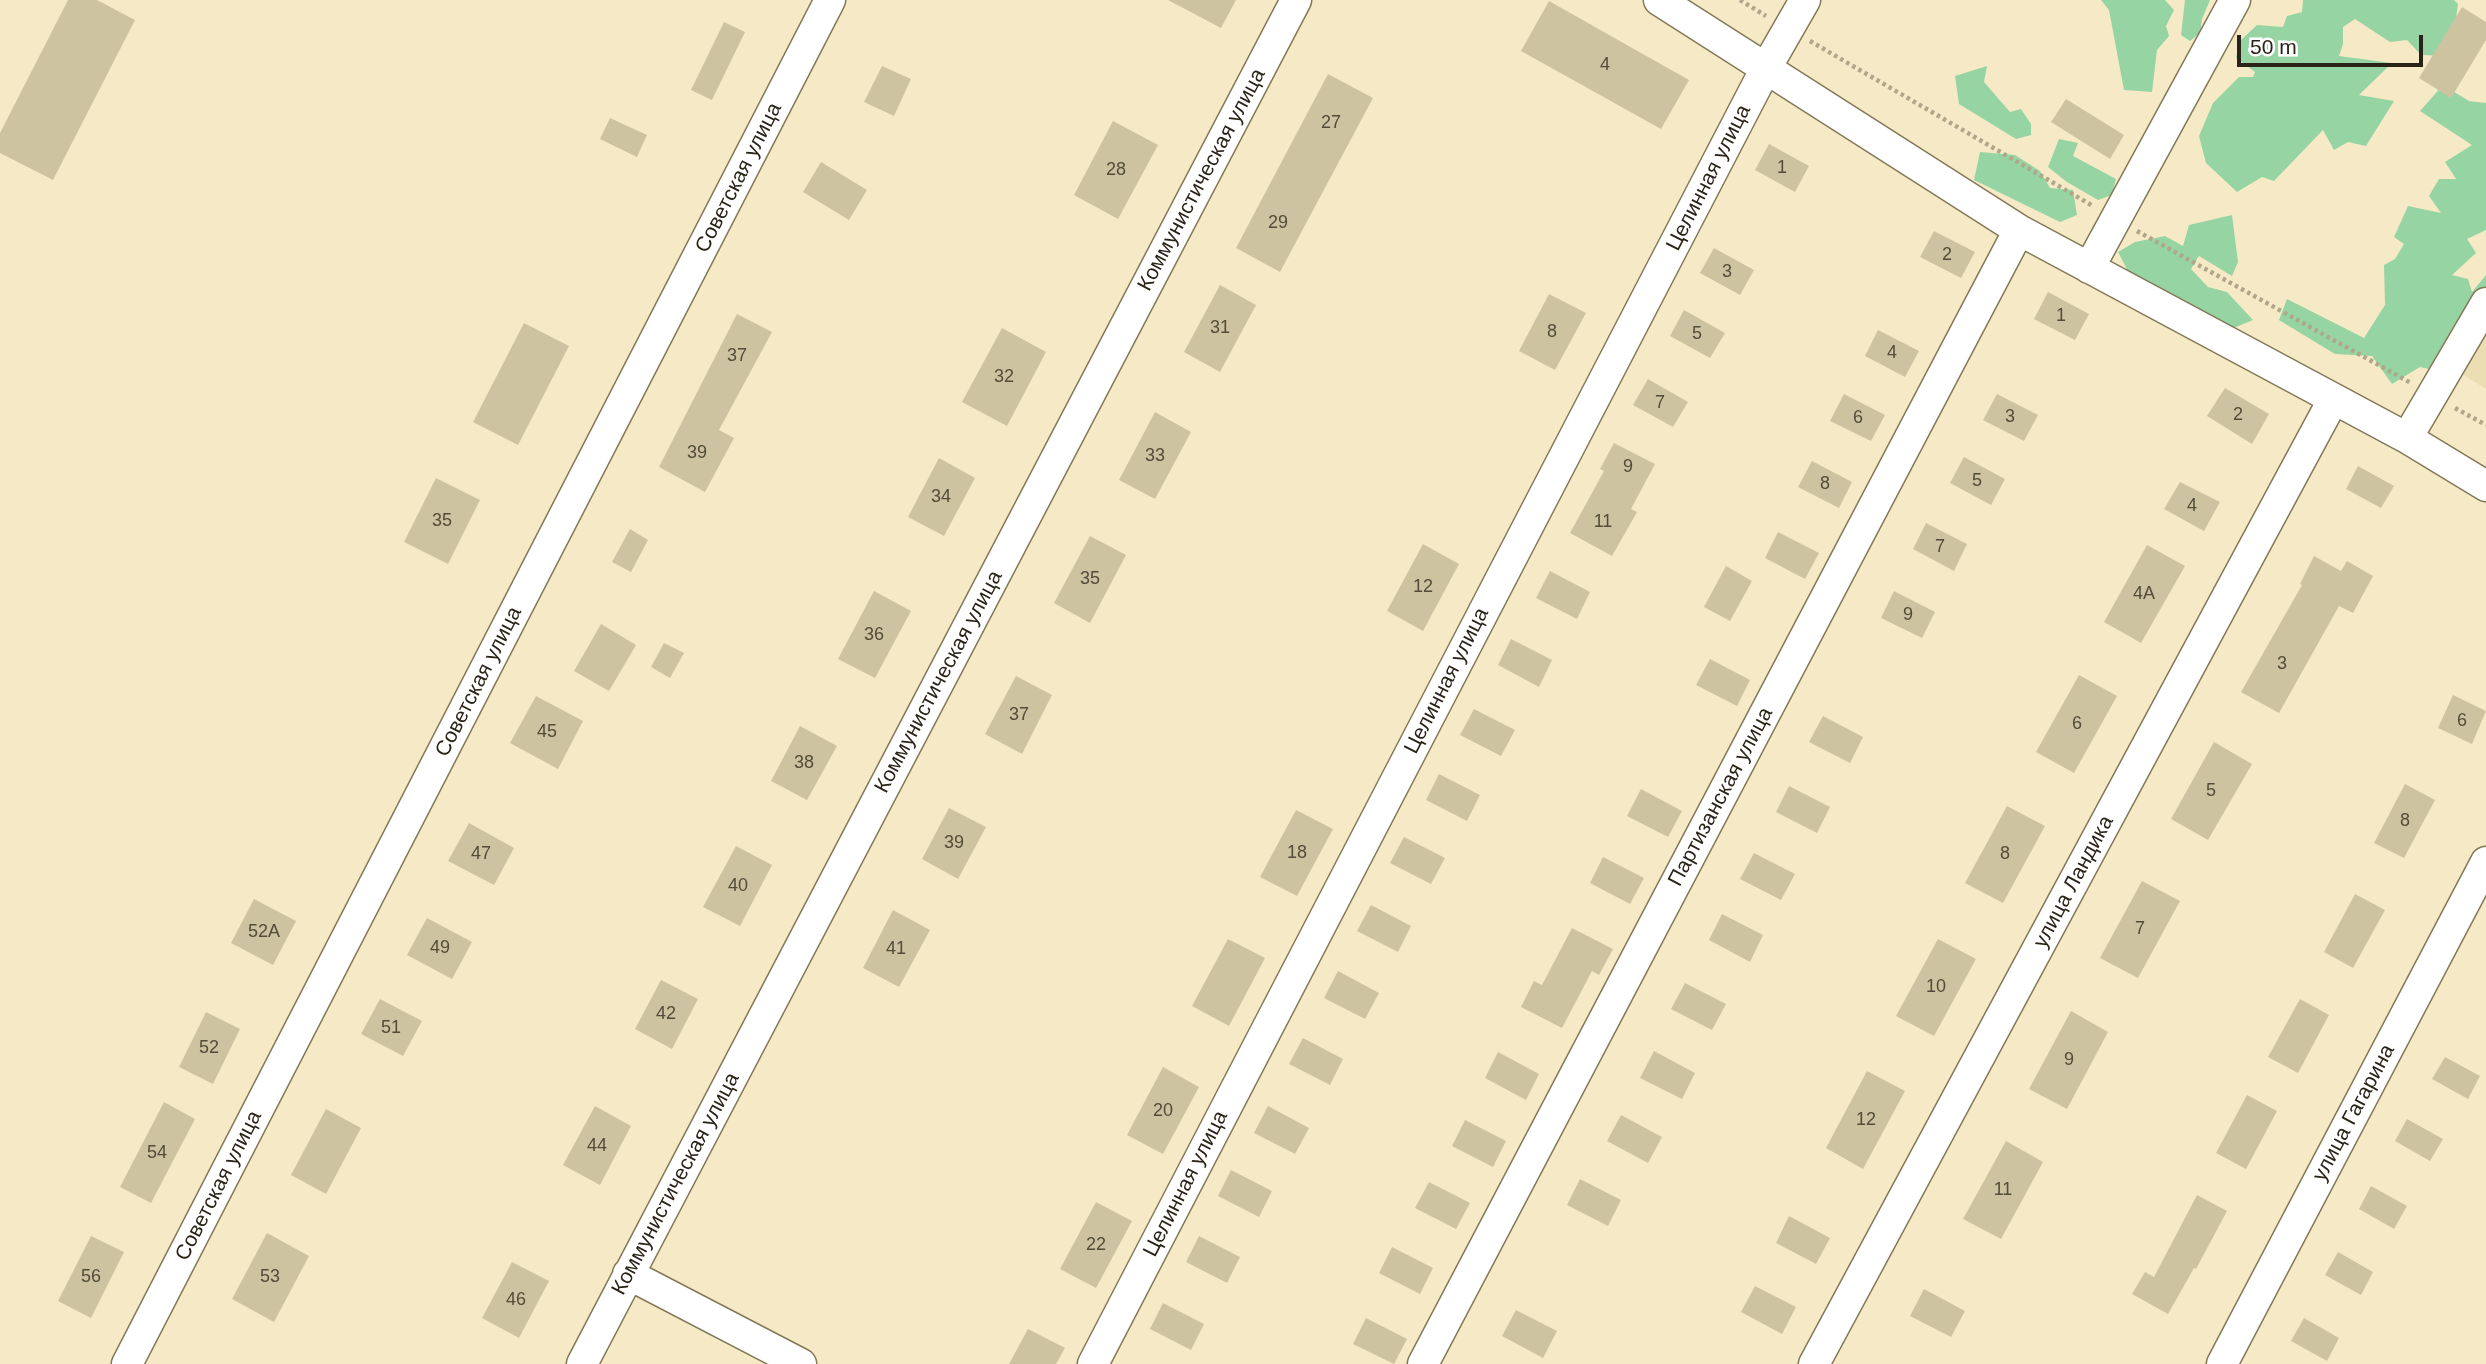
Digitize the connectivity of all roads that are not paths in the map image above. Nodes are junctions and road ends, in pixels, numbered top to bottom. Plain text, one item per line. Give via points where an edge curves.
1 (830, 0) edge
2 (1296, 0) edge
3 (1659, 0) edge
4 (1805, 0) edge
5 (2235, 0) edge
6 (1766, 68) junction
7 (2019, 230) junction
8 (2089, 268) junction
9 (2486, 303) edge
10 (2333, 400) junction
11 (2407, 438) junction
12 (2486, 486) edge
13 (2486, 862) edge
14 (628, 1274) junction
15 (127, 1364) edge
16 (582, 1364) edge
17 (801, 1364) edge
18 (1093, 1364) edge
19 (1423, 1364) edge
20 (1814, 1364) edge
21 (2222, 1364) edge

1 - 15 street, Советская улица
2 - 14 street, Коммунистическая улица
3 - 6 street
4 - 6 street, Целинная улица
5 - 8 street
6 - 7 street
6 - 18 street, Целинная улица
7 - 8 street
7 - 19 street, Партизанская улица
8 - 10 street
9 - 11 street
10 - 11 street
10 - 20 street, улица Ландика
11 - 12 street
13 - 21 street, улица Гагарина
14 - 16 street, Коммунистическая улица
14 - 17 street

